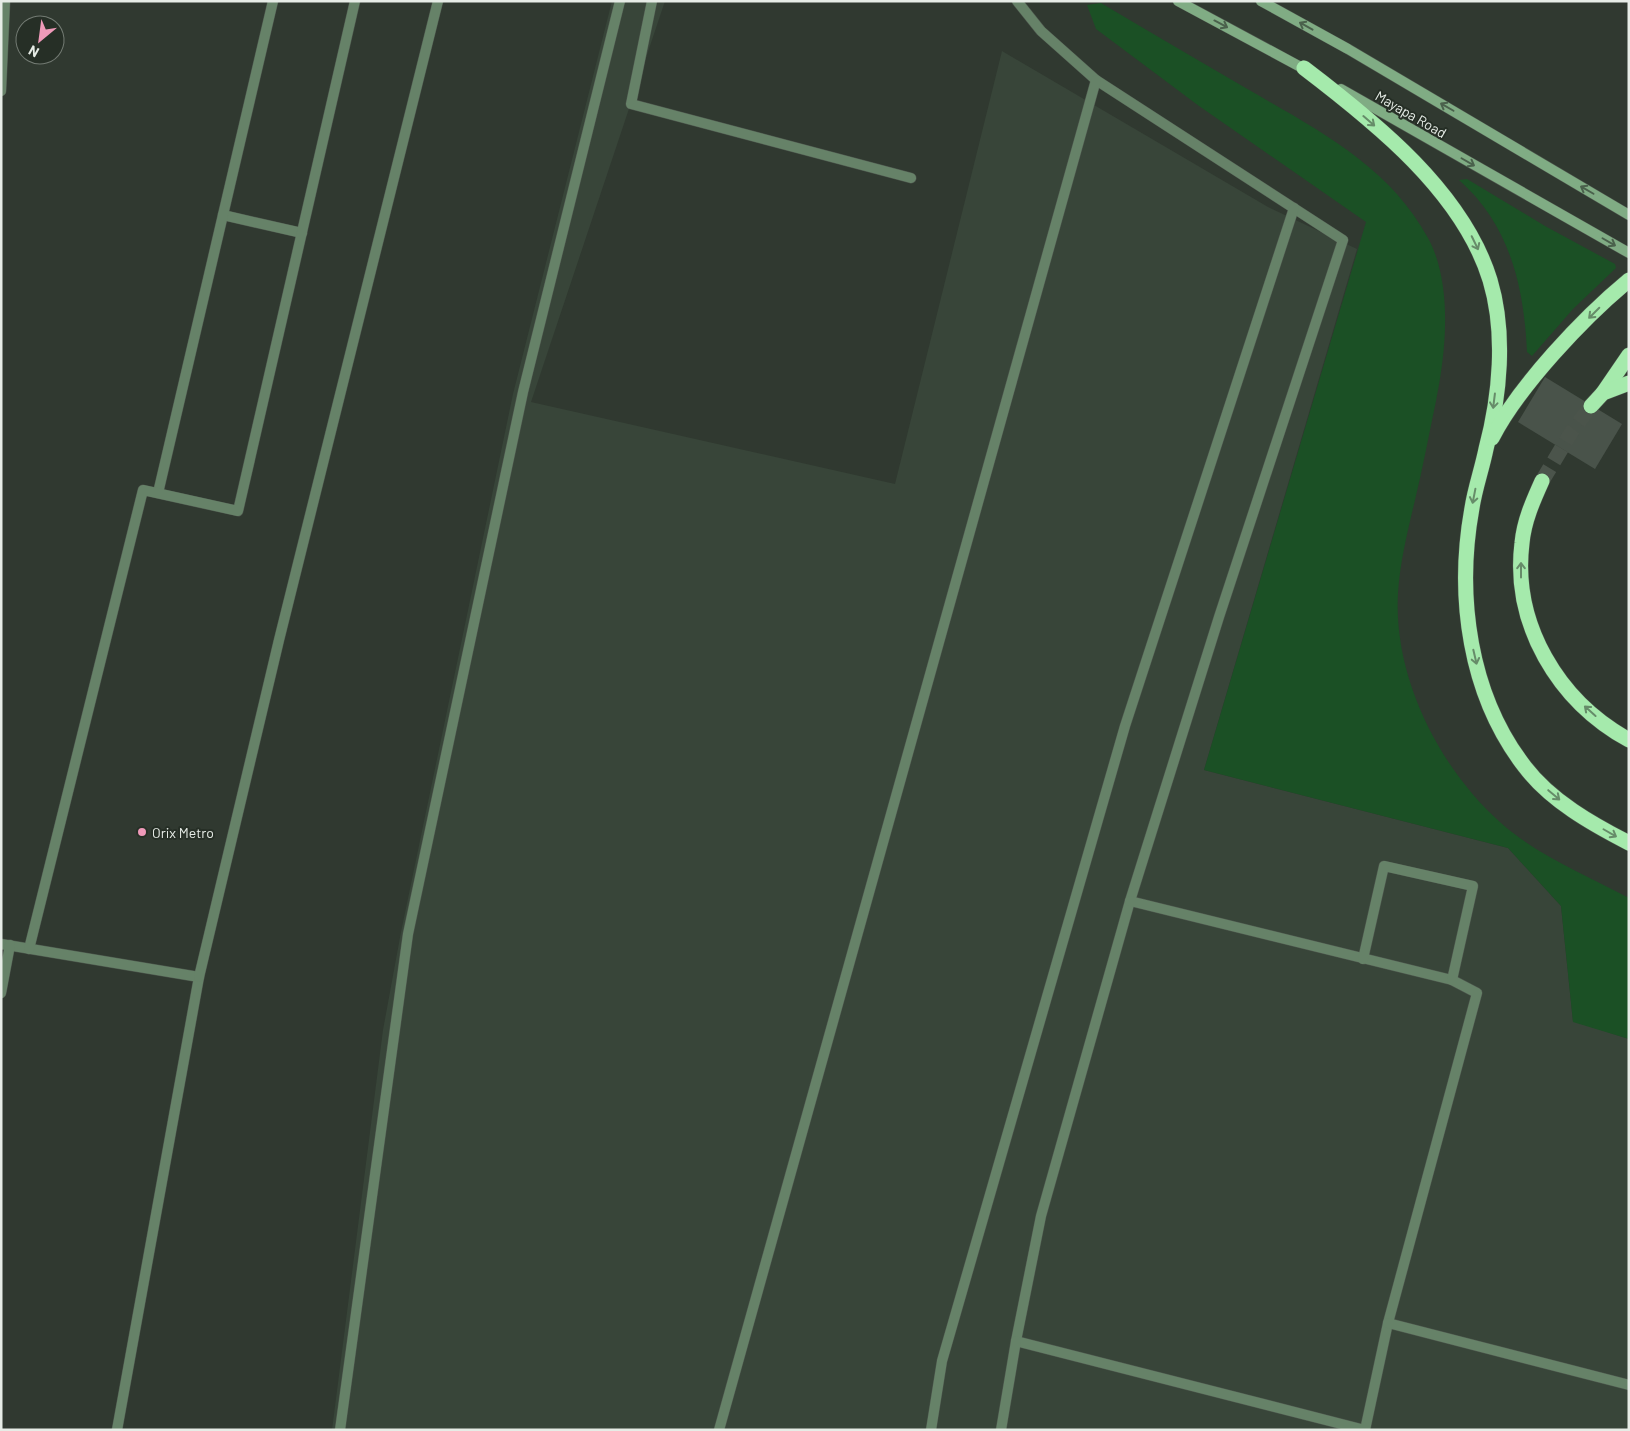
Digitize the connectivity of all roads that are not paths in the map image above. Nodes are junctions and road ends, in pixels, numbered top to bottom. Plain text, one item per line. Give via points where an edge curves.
1 (5, 1) edge
2 (274, 1) edge
3 (355, 1) edge
4 (438, 1) edge
5 (620, 1) edge
6 (652, 1) edge
7 (1017, 1) edge
8 (1178, 1) edge
9 (1261, 1) edge
10 (1304, 68) junction
11 (1096, 80) junction
12 (1, 91) edge
13 (911, 178) dead end
14 (1294, 208) junction
15 (1629, 214) edge
16 (223, 215) junction
17 (302, 233) junction
18 (1629, 253) edge
19 (1629, 280) edge
20 (1629, 356) edge
21 (1629, 384) edge
22 (1603, 393) junction
23 (1591, 406) tunnel mouth
24 (1487, 449) junction
25 (1542, 481) tunnel mouth
26 (158, 493) junction
27 (1629, 740) edge
28 (1629, 844) edge
29 (1130, 901) junction
30 (5, 944) edge
31 (30, 949) junction
32 (1363, 959) junction
33 (199, 977) junction
34 (1452, 980) junction
35 (1, 993) edge
36 (1388, 1323) junction
37 (1016, 1341) junction
38 (1629, 1386) edge
39 (116, 1430) edge
40 (340, 1430) edge
41 (719, 1430) edge
42 (931, 1430) edge
43 (1001, 1430) edge
44 (1365, 1430) edge

1 - 12 street
2 - 16 street
3 - 17 street
4 - 33 street
5 - 40 street via 523,392 408,934
6 - 13 street via 631,104
7 - 11 street via 1041,31
8 -> 10 main road, Mayapa Road
15 -> 9 main road, Mayapa Road
10 -> 18 main road, Mayapa Road
10 -> 24 highway via 1374,124 1418,168 1456,212 1482,257 1499,327 1497,378
11 - 14 street
11 - 41 street
14 - 29 street via 1344,240 1219,617
14 - 42 street via 1125,726 942,1361
16 - 17 street
16 - 26 street
17 - 26 street via 238,511
19 -> 24 highway via 1533,379 1508,412
20 - 22 highway
21 - 22 highway
22 - 23 highway
24 -> 28 highway via 1471,509 1465,584 1470,634 1482,685 1501,730 1526,768 1567,806
27 -> 25 highway via 1599,720 1565,686 1528,623 1520,573 1522,542 1532,503
26 - 31 street via 142,490
29 - 32 street
29 - 37 street via 1041,1216
30 - 31 street
30 - 35 street
31 - 33 street
32 - 34 street
32 - 34 street via 1384,866 1473,886
33 - 39 street
34 - 36 street via 1477,993
36 - 38 street
36 - 44 street
37 - 43 street
37 - 44 street

